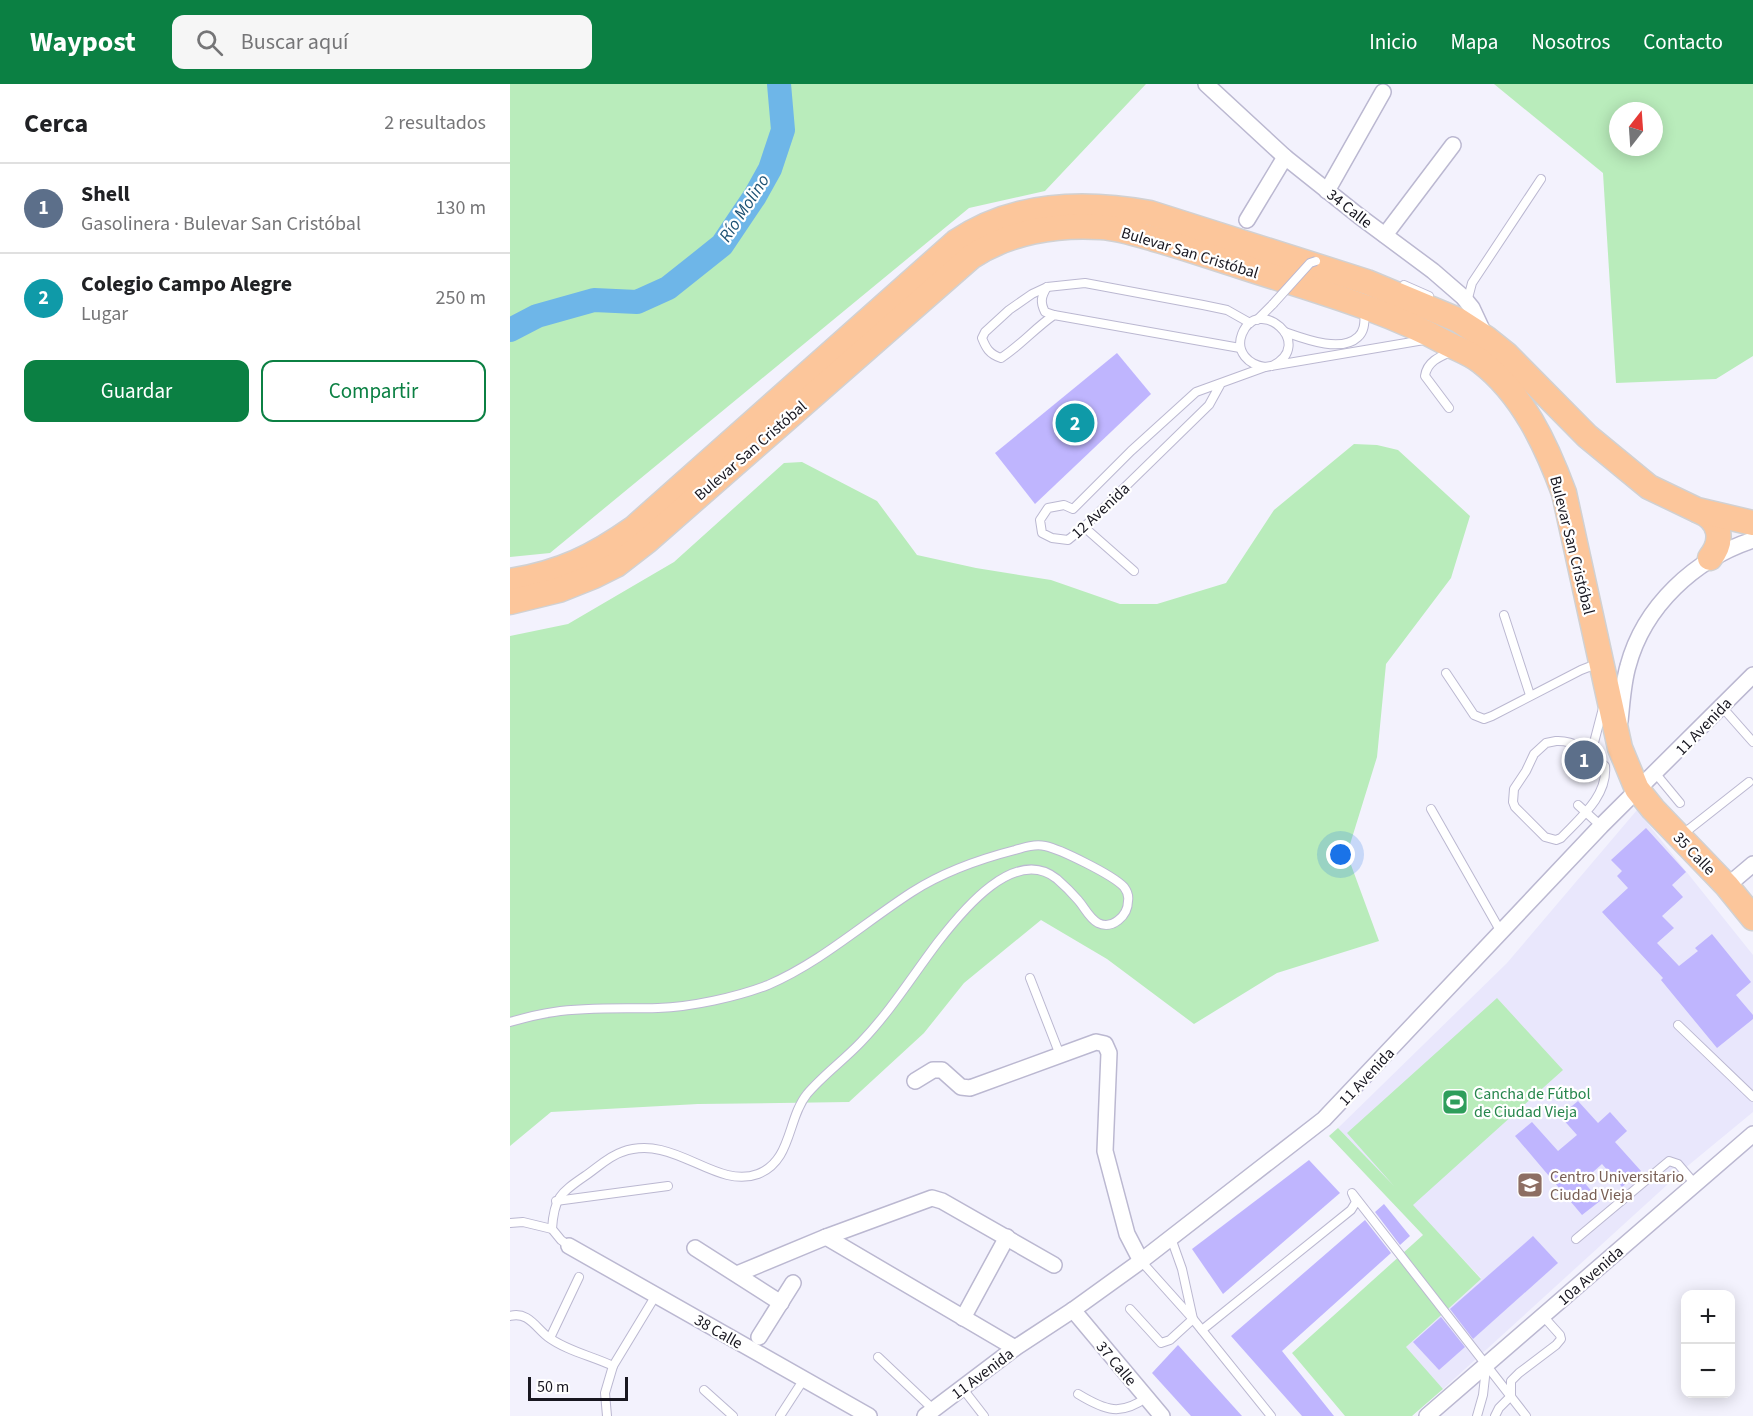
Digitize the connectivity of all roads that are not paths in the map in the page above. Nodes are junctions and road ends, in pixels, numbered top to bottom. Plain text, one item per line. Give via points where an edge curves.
1 (1206, 84) edge
2 (1383, 92) dead end
3 (1453, 145) dead end
4 (1285, 157) junction
5 (1541, 178) dead end
6 (1327, 191) junction
7 (1246, 220) dead end
8 (1385, 235) junction
9 (1386, 280) dead end
10 (1396, 283) dead end
11 (1047, 287) junction
12 (1437, 300) dead end
13 (1365, 308) junction
14 (1466, 308) junction
15 (1054, 315) junction
16 (1253, 322) junction
17 (1483, 329) junction
18 (1285, 332) junction
19 (1437, 338) junction
20 (1240, 348) junction
21 (1458, 349) junction
22 (1268, 366) junction
23 (1220, 385) junction
24 (1449, 408) dead end
25 (1697, 510) junction
26 (1753, 523) edge
27 (1084, 527) junction
28 (1753, 540) edge
29 (1710, 558) junction
30 (1134, 571) dead end
31 (510, 581) edge
32 (510, 602) edge
33 (1504, 615) dead end
34 (1600, 663) junction
35 (1446, 673) dead end
36 (1753, 675) edge
37 (1530, 696) junction
38 (1609, 699) junction
39 (1722, 707) junction
40 (1618, 733) junction
41 (1753, 742) edge
42 (1591, 754) junction
43 (1582, 771) dead end
44 (1646, 782) junction
45 (1749, 782) dead end
46 (1680, 803) dead end
47 (1578, 805) dead end
48 (1431, 808) dead end
49 (1653, 809) junction
50 (1586, 812) junction
51 (1601, 826) junction
52 (1680, 837) junction
53 (1753, 864) edge
54 (1717, 885) junction
55 (1753, 918) edge
56 (1501, 932) junction
57 (1753, 934) edge
58 (1030, 978) dead end
59 (510, 1022) edge
60 (1678, 1025) dead end
61 (1060, 1055) junction
62 (915, 1082) dead end
63 (1753, 1097) edge
64 (1751, 1139) edge
65 (1695, 1184) junction
66 (668, 1186) dead end
67 (556, 1202) junction
68 (510, 1223) edge
69 (552, 1229) junction
70 (826, 1237) junction
71 (1007, 1237) junction
72 (1171, 1238) junction
73 (1575, 1239) dead end
74 (569, 1246) joint
75 (695, 1248) dead end
76 (1141, 1261) junction
77 (1054, 1265) dead end
78 (737, 1274) junction
79 (579, 1277) dead end
80 (793, 1283) dead end
81 (656, 1295) junction
82 (780, 1303) junction
83 (1130, 1309) dead end
84 (1072, 1310) junction
85 (510, 1316) edge
86 (1543, 1316) junction
87 (963, 1318) junction
88 (1193, 1319) junction
89 (1202, 1330) junction
90 (759, 1337) dead end
91 (550, 1338) junction
92 (1015, 1348) junction
93 (878, 1357) dead end
94 (1486, 1365) junction
95 (613, 1366) junction
96 (804, 1379) junction
97 (963, 1389) junction
98 (705, 1390) dead end
99 (1077, 1394) dead end
100 (1511, 1396) junction
101 (1147, 1397) junction
102 (929, 1413) edge
103 (607, 1416) edge
104 (733, 1416) edge
105 (780, 1416) edge
106 (869, 1416) edge
107 (984, 1416) edge
108 (1162, 1416) edge
109 (1271, 1416) edge
110 (1427, 1416) edge
111 (1477, 1416) edge
112 (1495, 1416) edge
113 (1526, 1416) edge

1 - 4 street, 34 Calle
2 - 6 street
3 - 8 street
4 - 6 street, 34 Calle
4 - 7 street
5 - 14 lane via 1472,283
6 - 8 street, 34 Calle
8 - 14 street, 34 Calle via 1433,271
9 - 16 lane, bridge via 1310,262
10 - 12 lane
11 - 15 lane via 1041,304 1045,312
11 - 15 lane via 1009,310 985,332 982,338 986,349 1001,358
11 - 16 lane via 1085,283 1227,310
13 - 18 lane via 1359,337 1346,343 1327,344
13 - 19 main road, Bulevar San Cristóbal
13 - 32 main road, Bulevar San Cristóbal via 1123,230 1076,226 1006,238 971,257 616,564 559,590
14 - 17 street, 34 Calle
15 - 20 lane
16 - 18 lane via 1270,320
16 - 20 lane via 1242,334
17 - 25 main road, Bulevar San Cristóbal via 1587,435 1649,487
17 - 31 main road, Bulevar San Cristóbal via 1367,282 1150,213 1074,206 1015,214 972,231 956,242 634,528 587,559 556,571
18 - 22 lane via 1286,352 1278,363
19 - 21 main road, Bulevar San Cristóbal
19 - 22 lane, 12 Avenida
20 - 22 lane via 1252,364
21 - 24 lane via 1440,356 1426,369 1425,376
21 - 34 main road, Bulevar San Cristóbal via 1479,359 1498,377 1537,429 1551,458 1564,493
22 - 23 lane, 12 Avenida
23 - 27 lane, 12 Avenida via 1209,405
23 - 27 lane, 12 Avenida via 1196,392 1073,509 1064,505 1048,508 1040,520 1042,533 1052,538 1068,540
25 - 26 main road, Bulevar San Cristóbal
25 - 29 main road via 1707,514 1719,530 1717,550
27 - 30 lane
28 - 29 street
29 - 40 street via 1668,595 1635,646 1627,666
33 - 37 lane
34 - 37 lane
34 - 38 main road, Bulevar San Cristóbal
35 - 37 lane via 1474,716 1484,719
36 - 39 street, 11 Avenida
38 - 40 main road, Bulevar San Cristóbal
38 - 42 lane
39 - 41 lane
39 - 44 street, 11 Avenida
40 - 44 main road, Bulevar San Cristóbal via 1625,764
42 - 43 lane
42 - 50 lane via 1605,766 1606,775 1604,789
42 - 50 lane via 1564,741 1546,743 1534,754 1513,794 1515,807 1550,839 1561,838
44 - 46 lane
44 - 49 main road, 35 Calle
44 - 51 street, 11 Avenida
45 - 52 lane
47 - 50 lane
48 - 56 lane
49 - 52 main road, 35 Calle
49 - 54 main road
50 - 51 lane
51 - 56 street, 11 Avenida
52 - 54 main road, 35 Calle
53 - 54 street
54 - 55 main road, 35 Calle
54 - 57 main road
56 - 72 street, 11 Avenida via 1312,1130
58 - 61 lane
59 - 67 lane via 555,1012 663,1008 719,999 765,986 837,945 927,883 987,857 1026,847 1047,846 1064,852 1112,878 1128,894 1124,914 1114,924 1106,925 1092,919 1068,890 1044,872 1013,873 993,882 940,940 863,1041 807,1094 783,1153 774,1165 760,1173 738,1177 659,1149 633,1149 619,1152 565,1189
60 - 63 lane
61 - 62 street via 970,1088 961,1088 942,1070 933,1070
61 - 76 street via 1096,1042 1106,1044 1109,1053 1105,1151 1127,1234
64 - 65 street, 10a Avenida
65 - 73 lane via 1678,1164 1669,1161
65 - 86 street, 10a Avenida
66 - 67 lane
67 - 69 lane
68 - 69 lane
69 - 74 lane
70 - 71 street via 932,1198
70 - 78 street
70 - 87 street
71 - 77 street
71 - 87 street
72 - 76 street, 11 Avenida
72 - 88 lane
74 - 81 street, 38 Calle
75 - 78 street
76 - 84 street, 11 Avenida
76 - 88 lane
78 - 82 street
79 - 91 lane
80 - 82 street
81 - 95 lane
81 - 96 street, 38 Calle
82 - 90 street
83 - 88 lane via 1161,1343
84 - 92 street, 11 Avenida
84 - 101 street, 37 Calle
85 - 91 lane via 524,1316
86 - 94 street, 10a Avenida
86 - 100 lane via 1561,1338 1511,1381
87 - 92 street
88 - 89 lane
89 - 94 lane via 1351,1210 1356,1202 1352,1193
89 - 109 lane
91 - 95 lane
92 - 97 street, 11 Avenida
93 - 102 lane
94 - 100 lane
94 - 110 street, 10a Avenida
94 - 111 lane
95 - 103 lane via 605,1393
96 - 105 lane
96 - 106 street, 38 Calle
97 - 102 street, 11 Avenida
97 - 107 lane
98 - 104 lane
99 - 101 lane via 1117,1414 1136,1410
100 - 112 lane
100 - 113 lane
101 - 108 street, 37 Calle

